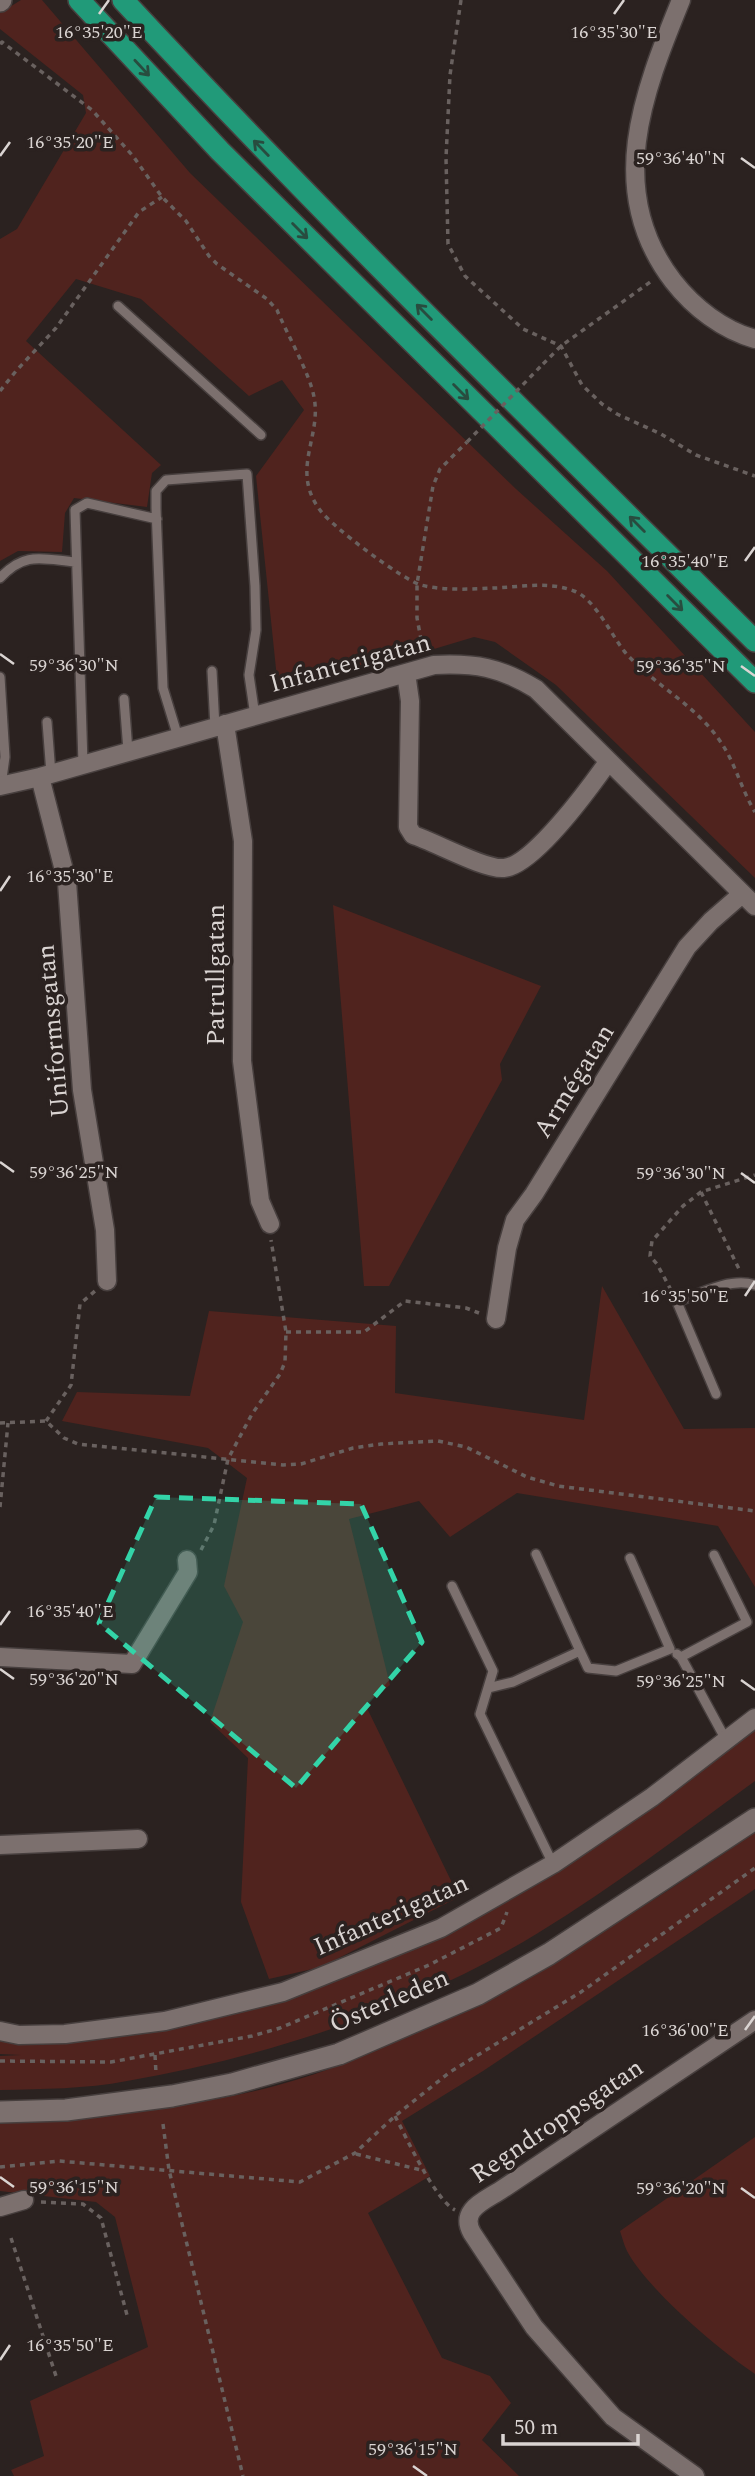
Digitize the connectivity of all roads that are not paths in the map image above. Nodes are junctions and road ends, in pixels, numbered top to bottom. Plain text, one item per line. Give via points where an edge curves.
1 (79, 0) edge
2 (123, 0) edge
3 (681, 0) edge
4 (118, 306) dead end
5 (755, 339) edge
6 (261, 435) dead end
7 (156, 519) junction
8 (75, 562) junction
9 (0, 578) edge
10 (755, 641) edge
11 (212, 671) dead end
12 (406, 673) junction
13 (0, 677) edge
14 (755, 682) edge
15 (124, 699) dead end
16 (255, 716) junction
17 (47, 722) dead end
18 (220, 726) junction
19 (178, 737) junction
20 (128, 751) junction
21 (608, 762) junction
22 (83, 764) junction
23 (46, 776) junction
24 (1, 786) edge
25 (749, 900) edge
26 (270, 1224) road end
27 (107, 1281) road end
28 (755, 1286) edge
29 (496, 1319) road end
30 (716, 1394) dead end
31 (536, 1555) dead end
32 (715, 1555) dead end
33 (629, 1558) dead end
34 (187, 1560) road end
35 (452, 1586) dead end
36 (751, 1623) edge
37 (670, 1649) junction
38 (580, 1651) junction
39 (0, 1657) edge
40 (681, 1657) junction
41 (488, 1688) junction
42 (755, 1718) edge
43 (726, 1740) junction
44 (755, 1819) edge
45 (138, 1839) dead end
46 (0, 1845) edge
47 (553, 1864) junction
48 (755, 2020) edge
49 (0, 2031) edge
50 (0, 2112) edge
51 (24, 2200) road end
52 (0, 2207) edge
53 (695, 2476) edge

1 -> 14 highway via 230,161
10 -> 2 highway via 310,198
3 - 5 street via 654,65 635,144 637,204 654,252 693,303 716,321
4 - 6 lane
7 - 8 lane via 87,503 75,510
7 - 16 lane via 156,491 166,480 247,474 256,630 249,675
7 - 19 lane via 163,688
8 - 9 lane via 30,558
8 - 22 lane
11 - 18 lane
12 - 16 street, Infanterigatan
12 - 21 street, Infanterigatan via 468,663 520,679 536,689
12 - 21 street via 410,701 408,827 413,835 483,863 503,868 514,864 553,831
13 - 24 lane via 5,757
15 - 20 lane
16 - 18 street, Infanterigatan
17 - 23 lane
18 - 19 street, Infanterigatan
18 - 26 street, Patrullgatan via 243,841 242,1061 260,1201
19 - 20 street, Infanterigatan
20 - 22 street, Infanterigatan
21 - 25 street, Infanterigatan
22 - 23 street, Infanterigatan
23 - 24 street, Infanterigatan
23 - 27 street, Uniformsgatan via 66,882 82,1090 105,1230
25 - 29 street, Armégatan via 711,921 687,947 516,1220
28 - 30 lane via 745,1282 677,1301
31 - 38 lane
32 - 36 lane
33 - 37 lane
34 - 39 street via 188,1572 132,1664
35 - 41 lane via 493,1671
36 - 40 lane
37 - 38 lane via 616,1671 588,1668
37 - 40 lane
38 - 41 lane via 513,1682
40 - 43 lane
41 - 47 lane via 481,1714
42 - 43 street, Infanterigatan
43 - 47 street, Infanterigatan
44 - 50 main road, Österleden via 549,1954 478,1994 340,2054 172,2096 66,2110
45 - 46 street
47 - 49 street, Infanterigatan via 441,1928 283,1992 166,2021 65,2034
48 - 53 street, Regndroppsgatan via 501,2190 474,2209 467,2221 534,2327 604,2407
51 - 52 street

